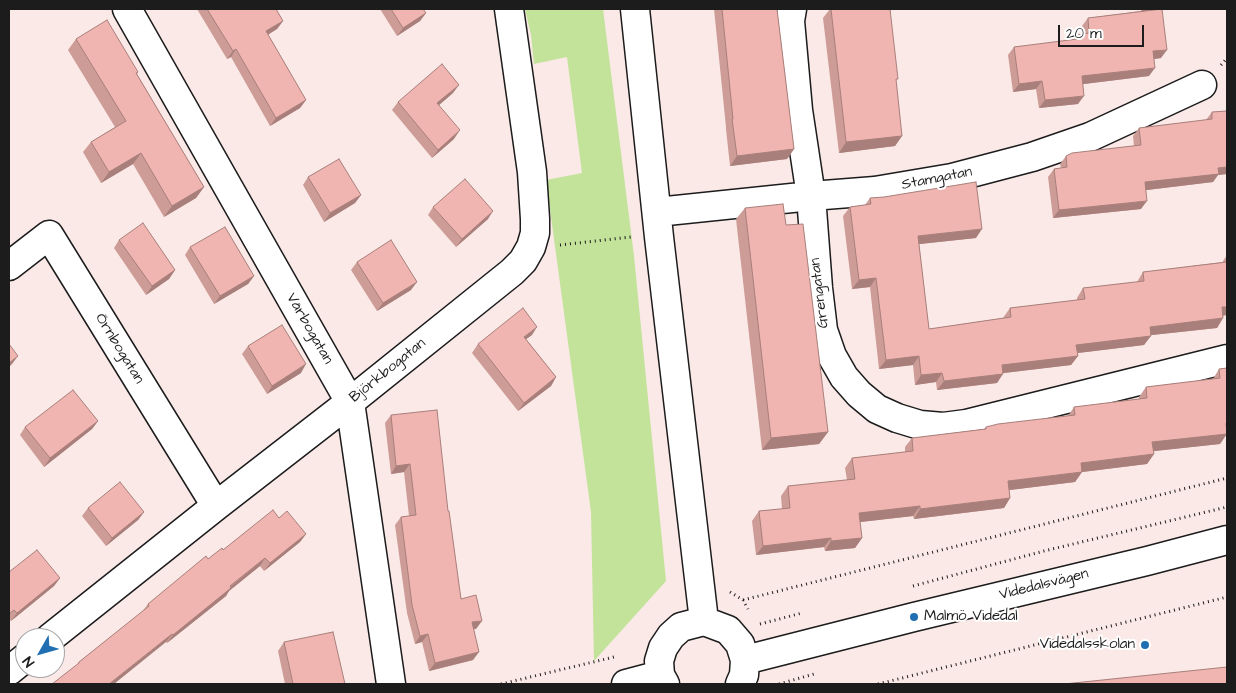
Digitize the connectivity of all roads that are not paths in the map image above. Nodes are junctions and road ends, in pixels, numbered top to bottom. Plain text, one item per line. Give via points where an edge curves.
1 (127, 9) edge
2 (508, 9) edge
3 (635, 9) edge
4 (792, 9) edge
5 (1202, 85) dead end
6 (811, 196) junction
7 (658, 225) junction
8 (9, 266) edge
9 (1227, 359) edge
10 (350, 402) junction
11 (216, 506) junction
12 (1227, 540) edge
13 (704, 621) junction
14 (63, 628) edge
15 (743, 672) edge
16 (662, 680) edge
17 (391, 684) edge
18 (626, 684) edge

1 - 10 street, Vårbogatan
2 - 10 street, Björkbogatan via 532,172 535,233 530,247 512,272
3 - 7 street
4 - 6 street, Grengatan via 790,20 798,110
5 - 6 street, Stamgatan via 1090,136 1032,157 952,178 874,191
6 - 7 street, Stamgatan
6 - 9 street, Grengatan via 823,330 832,356 859,394 896,418 943,427 966,424
7 - 13 street
8 - 11 street, Örnbogatan via 49,235
10 - 11 street, Björkbogatan
10 - 17 street, Vårbogatan
11 - 14 street, Björkbogatan
12 - 15 street, Videdalsvägen via 914,617
13 - 15 street via 728,630 740,644
13 - 16 street via 681,627 670,636 659,661
16 - 18 street

